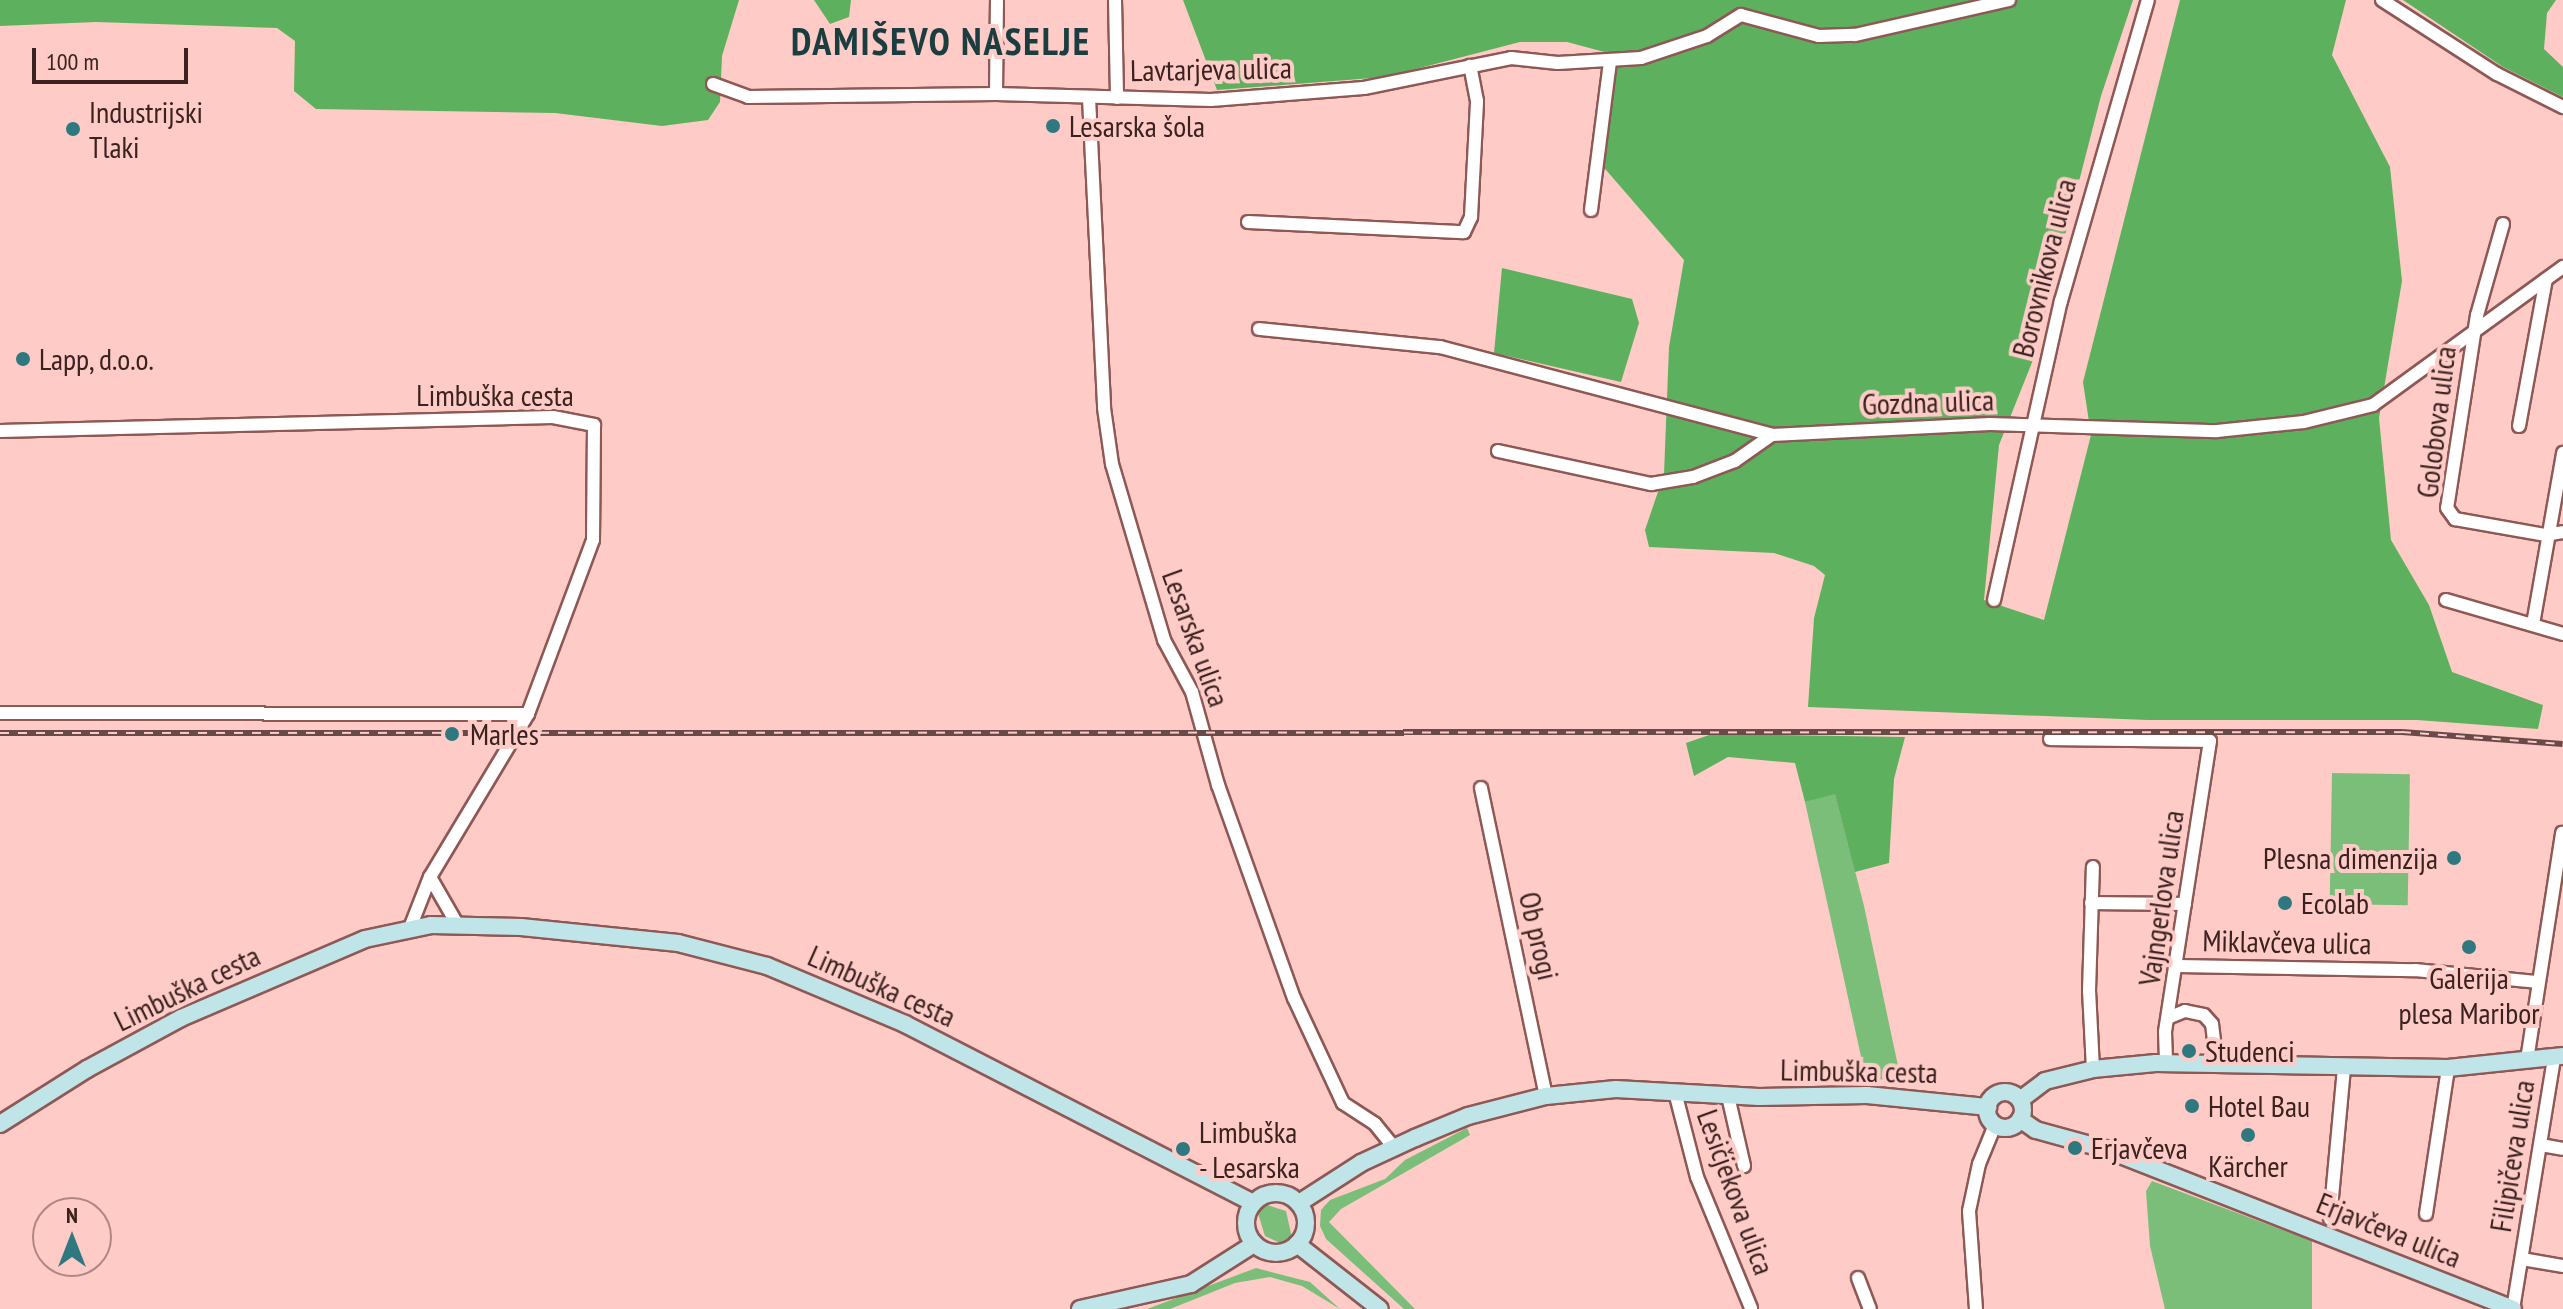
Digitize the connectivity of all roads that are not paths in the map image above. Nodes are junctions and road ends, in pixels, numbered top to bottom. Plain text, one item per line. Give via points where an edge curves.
1 (997, 0) edge
2 (1115, 0) edge
3 (2009, 0) edge
4 (2148, 0) edge
5 (2382, 0) edge
6 (1610, 61) junction
7 (1470, 66) junction
8 (713, 84) dead end
9 (996, 94) junction
10 (1089, 98) junction
11 (1117, 98) junction
12 (2563, 107) edge
13 (1591, 210) dead end
14 (1248, 222) dead end
15 (2503, 224) dead end
16 (2563, 267) edge
17 (2546, 279) junction
18 (1259, 329) dead end
19 (2473, 335) junction
20 (2031, 426) junction
21 (2519, 426) dead end
22 (0, 431) edge
23 (1772, 435) junction
24 (1498, 451) dead end
25 (2563, 453) edge
26 (2563, 532) edge
27 (2545, 535) junction
28 (1994, 600) dead end
29 (2446, 600) dead end
30 (2533, 624) junction
31 (2563, 634) edge
32 (0, 713) edge
33 (528, 714) junction
34 (2050, 739) dead end
35 (1481, 788) dead end
36 (2562, 833) edge
37 (2093, 867) dead end
38 (430, 877) junction
39 (2091, 903) junction
40 (2185, 904) junction
41 (457, 924) junction
42 (410, 928) junction
43 (2178, 966) junction
44 (2538, 982) junction
45 (2170, 1017) junction
46 (2558, 1058) edge
47 (2527, 1060) junction
48 (2166, 1062) junction
49 (2217, 1062) junction
50 (2344, 1067) junction
51 (2448, 1068) junction
52 (2093, 1069) junction
53 (1675, 1092) junction
54 (1546, 1096) junction
55 (1728, 1096) junction
56 (2020, 1100) junction
57 (1988, 1107) junction
58 (2020, 1119) junction
59 (0, 1124) edge
60 (1995, 1125) junction
61 (2541, 1145) junction
62 (1395, 1149) junction
63 (2563, 1149) edge
64 (1744, 1166) dead end
65 (1253, 1203) junction
66 (1299, 1203) junction
67 (2426, 1214) dead end
68 (2330, 1219) dead end
69 (1254, 1244) junction
70 (1297, 1244) junction
71 (2522, 1259) junction
72 (2563, 1266) edge
73 (1858, 1278) dead end
74 (1751, 1308) edge
75 (1080, 1309) edge
76 (1380, 1309) edge
77 (1870, 1309) edge
78 (1976, 1309) edge
79 (2513, 1309) edge

1 - 9 street
2 - 11 street
3 - 6 street, Lavtarjeva ulica via 1855,35 1819,36 1741,15 1673,48
4 - 20 street, Borovnikova ulica via 2090,191
5 - 12 street via 2497,74
6 - 7 street, Lavtarjeva ulica via 1511,58
6 - 13 street
7 - 11 street, Lavtarjeva ulica via 1312,93 1211,100
7 - 14 street via 1477,101 1471,217 1464,232
8 - 9 street, Lavtarjeva ulica via 748,97
9 - 10 street, Lavtarjeva ulica
10 - 11 street, Lavtarjeva ulica
10 - 62 street, Lesarska ulica via 1104,408 1112,464 1164,640 1195,701 1218,785 1294,998 1343,1103 1375,1124
15 - 19 street, Golobova ulica
16 - 17 street, Gozdna ulica
17 - 19 street, Gozdna ulica
17 - 21 street
18 - 23 street, Gozdna ulica via 1440,347
19 - 20 street, Gozdna ulica via 2373,405 2304,422 2217,431
19 - 27 street, Golobova ulica via 2449,513
20 - 23 street, Gozdna ulica
20 - 28 street, Borovnikova ulica
22 - 33 street, Limbuška cesta via 553,417 594,425 593,540
23 - 24 street via 1735,461 1693,477 1651,484
25 - 27 street
26 - 27 street, Golobova ulica
27 - 30 street
29 - 30 street
30 - 31 street
32 - 33 street
33 - 38 street, Limbuška cesta
34 - 40 street, Vajngerlova ulica via 2210,741
35 - 54 street, Ob progi
36 - 44 street via 2560,872
37 - 39 street
38 - 41 street via 445,912
38 - 42 street, Limbuška cesta
39 - 40 street
39 - 52 street
40 - 43 street, Vajngerlova ulica
41 - 42 main road, Limbuška cesta
41 - 65 main road, Limbuška cesta via 678,943 767,966 919,1031
42 - 59 main road, Limbuška cesta via 319,956 181,1018
43 - 44 street, Miklavčeva ulica via 2424,971
43 - 45 street, Vajngerlova ulica
44 - 47 street
45 - 48 street, Vajngerlova ulica
45 - 49 street via 2185,1011 2204,1015 2212,1024
46 - 47 main road, Limbuška cesta
46 - 61 street, Filipičeva ulica
47 - 51 main road, Limbuška cesta
48 - 49 main road, Limbuška cesta
48 - 52 main road, Limbuška cesta
49 - 50 main road, Limbuška cesta
50 - 51 main road, Limbuška cesta
50 - 68 street
51 - 67 street
52 - 56 main road, Limbuška cesta via 2045,1081
53 - 54 main road, Limbuška cesta via 1616,1089
53 - 55 main road, Limbuška cesta
53 - 74 street, Lesičjekova ulica via 1697,1177
54 - 62 main road, Limbuška cesta via 1468,1116
55 - 57 main road, Limbuška cesta via 1867,1095
55 - 64 street
56 - 57 main road, Limbuška cesta via 1999,1094
56 - 58 main road
57 - 60 main road
58 - 60 main road via 2009,1128
58 - 79 main road, Erjavčeva ulica via 2036,1130 2105,1149
60 - 78 street via 1979,1164 1969,1211
61 - 63 street
61 - 71 street, Filipičeva ulica
62 - 66 main road, Limbuška cesta via 1352,1168
65 - 66 main road via 1276,1192
65 - 69 main road via 1246,1219
66 - 70 main road via 1306,1219
69 - 70 main road via 1275,1253
69 - 75 main road via 1181,1288
70 - 76 main road
71 - 72 street
71 - 79 street, Filipičeva ulica
73 - 77 street

